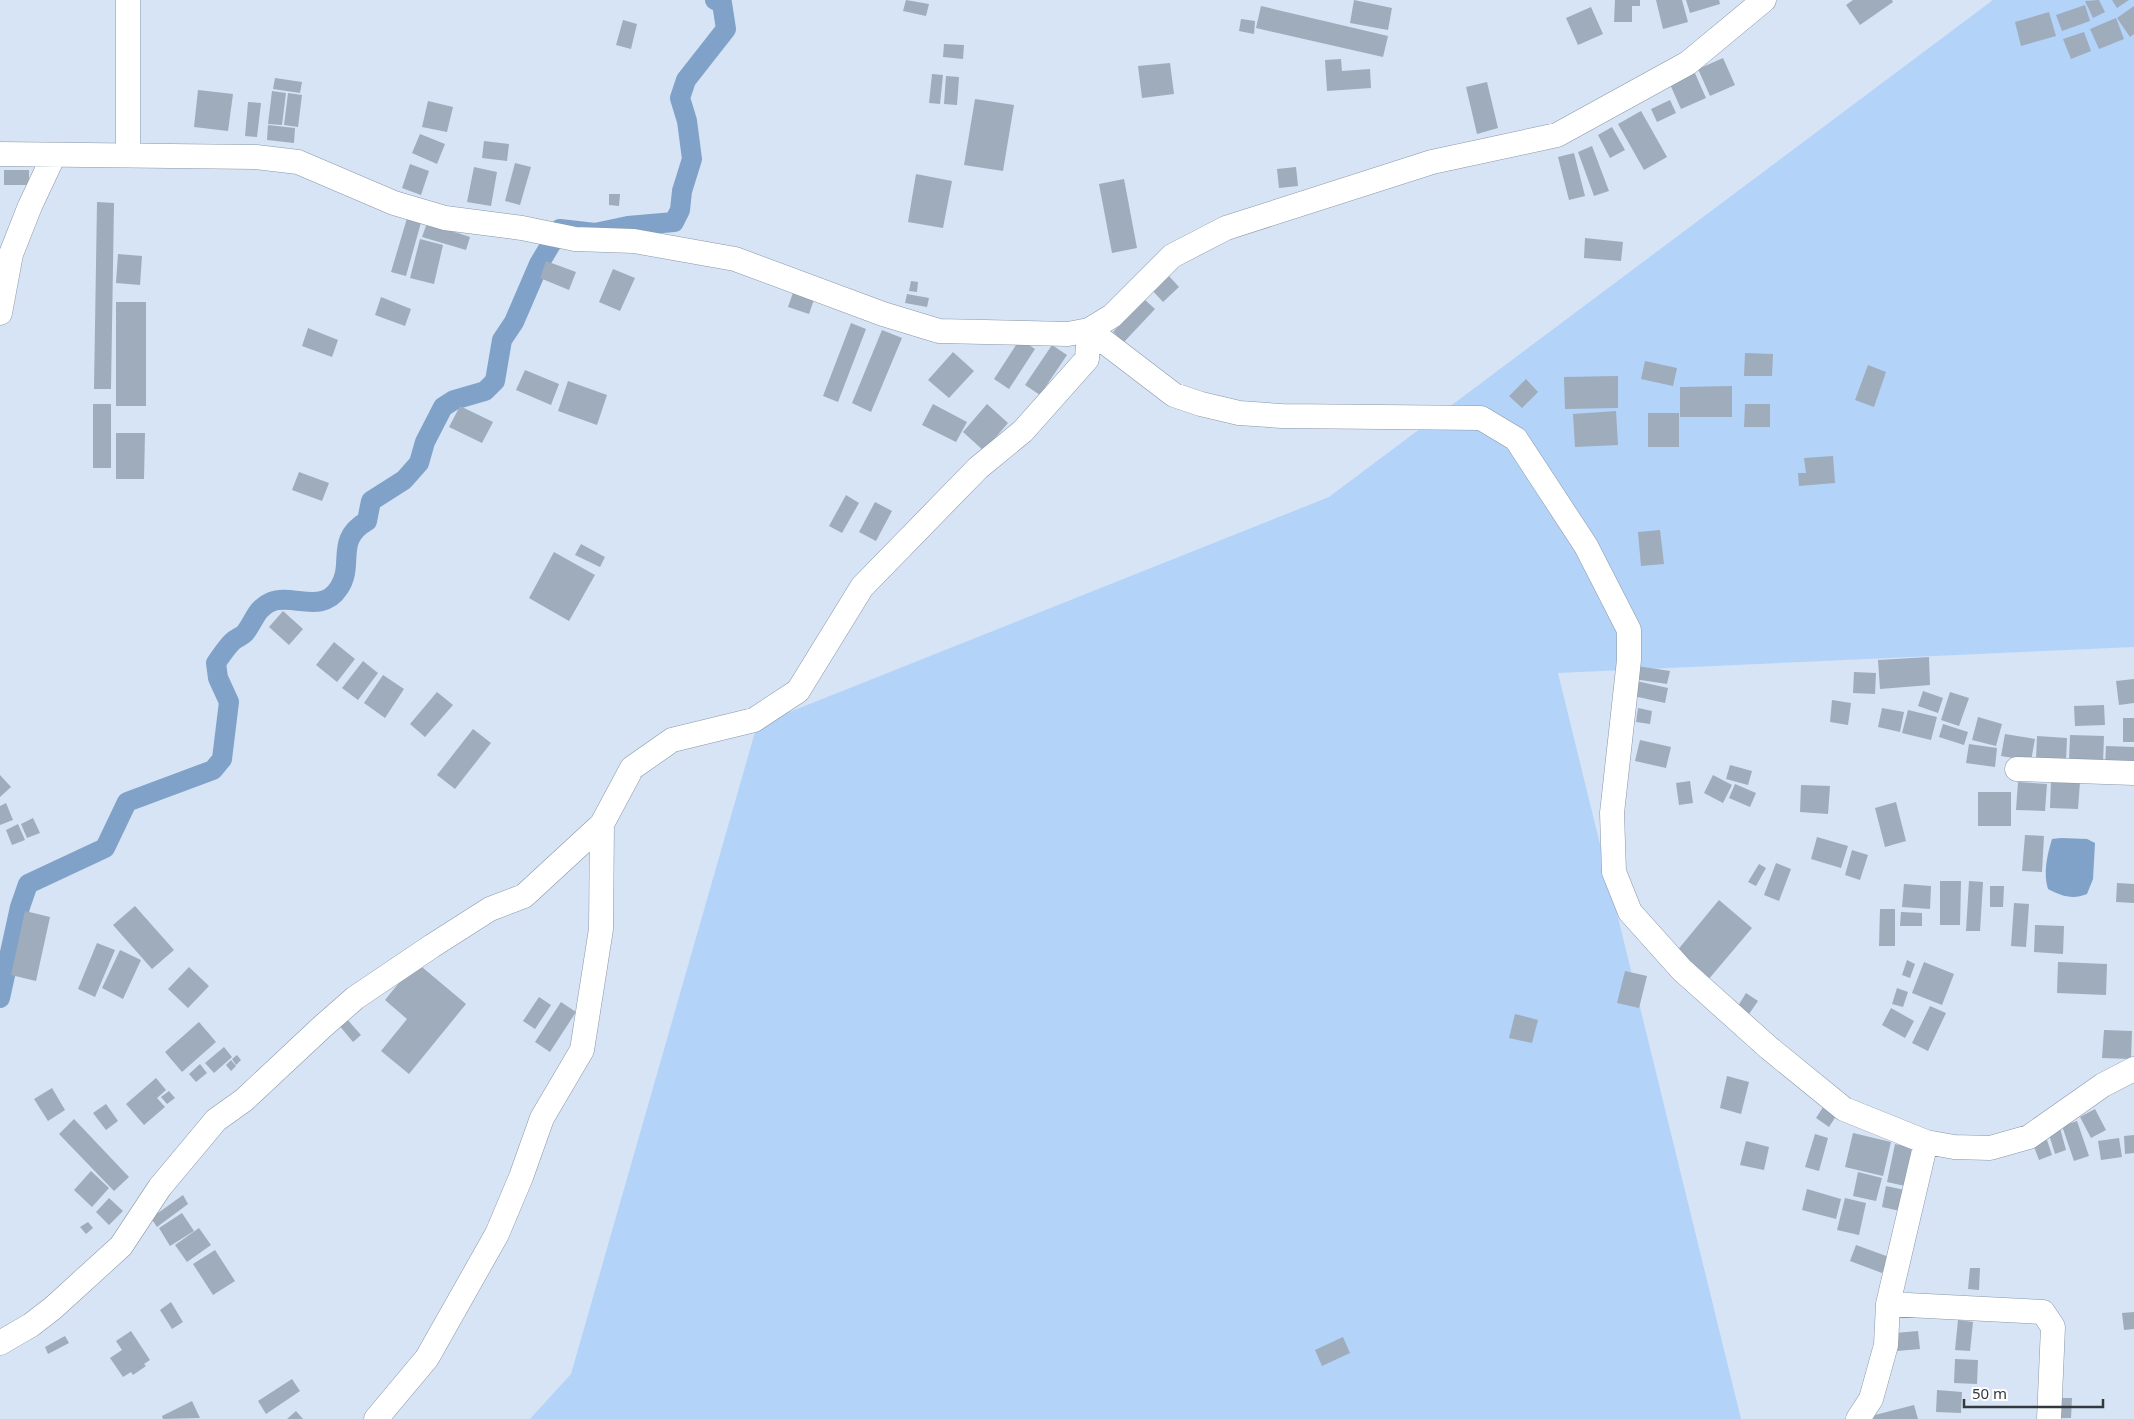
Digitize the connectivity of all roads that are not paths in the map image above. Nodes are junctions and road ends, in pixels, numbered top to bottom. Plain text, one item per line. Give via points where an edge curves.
1 (128, 0) edge
2 (1764, 0) edge
3 (0, 154) edge
4 (54, 155) junction
5 (128, 155) junction
6 (0, 313) edge
7 (1089, 330) junction
8 (2017, 769) dead end
9 (2134, 773) edge
10 (602, 824) junction
11 (2134, 1069) edge
12 (1926, 1142) junction
13 (1888, 1304) junction
14 (0, 1343) edge
15 (376, 1419) edge
16 (1858, 1419) edge
17 (2049, 1419) edge

1 - 5 street
2 - 7 street via 1688,63 1557,136 1432,162 1226,228 1172,256 1112,316
3 - 4 street
4 - 5 street
4 - 6 street via 10,254
5 - 7 street via 256,157 298,162 394,203 445,218 575,239 634,242 735,258 883,314 939,331 1068,334
7 - 10 street via 1087,358 1023,431 978,468 862,587 798,692 754,720 672,740 632,768
7 - 12 street via 1174,395 1201,404 1239,413 1282,416 1481,418 1516,439 1586,546 1629,630 1629,660 1612,813 1614,872 1630,912 1682,970 1769,1048 1844,1109
8 - 9 street
10 - 14 street via 524,896 490,909 355,998 244,1100 216,1120 160,1187 121,1246 31,1326
10 - 15 street via 601,928 582,1050 542,1118 522,1177 497,1234 427,1358
11 - 12 street via 2103,1085 2029,1137 1990,1148
12 - 13 street
13 - 16 street via 1886,1345 1871,1399
13 - 17 street via 2043,1312 2052,1327

